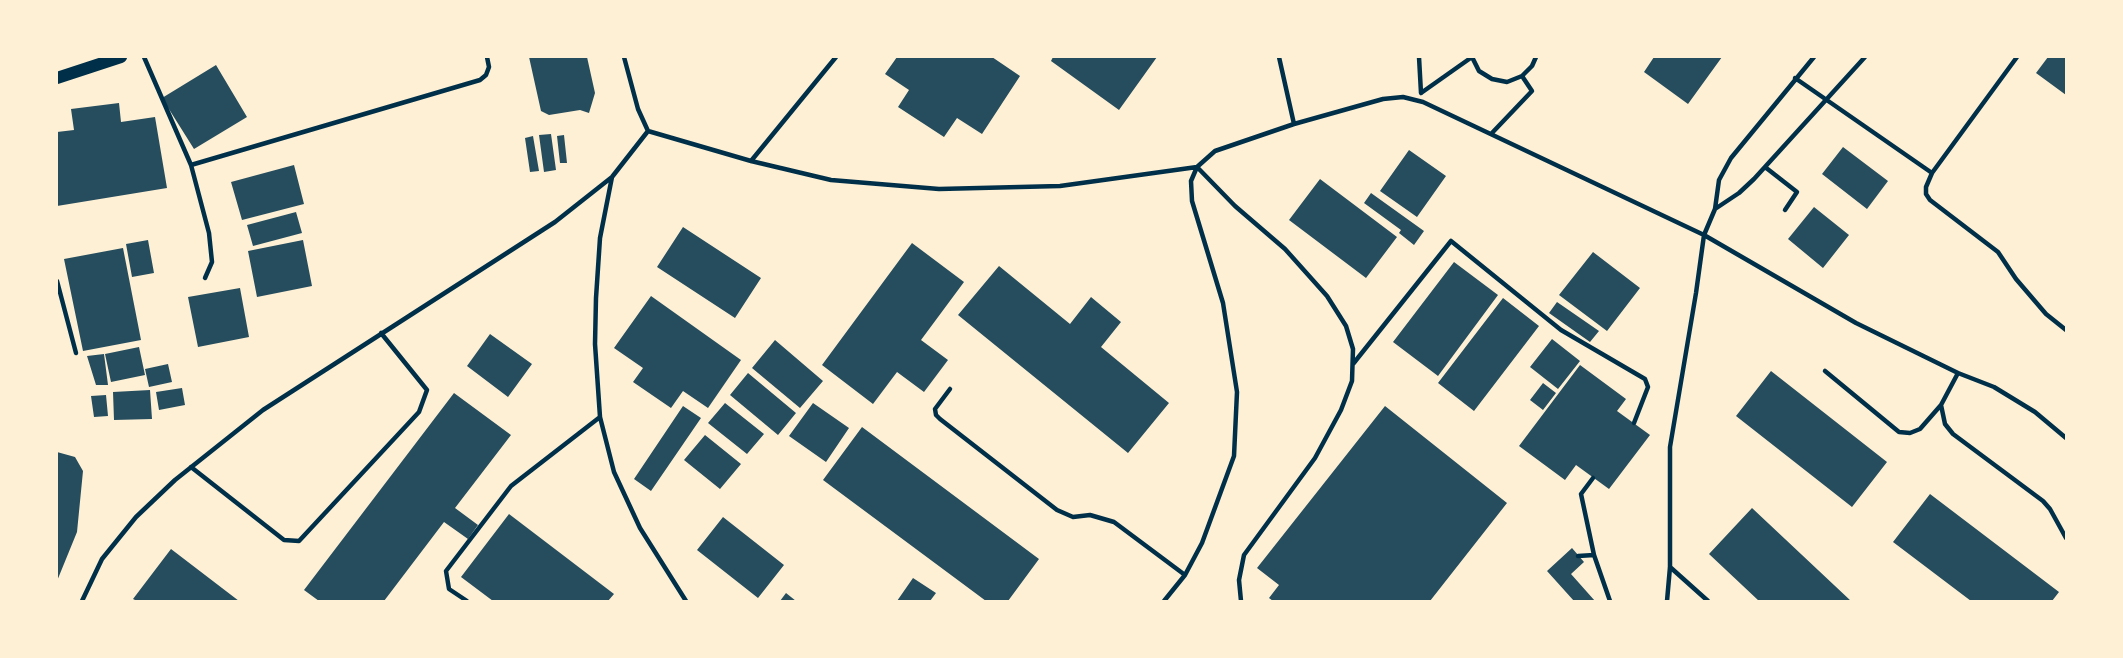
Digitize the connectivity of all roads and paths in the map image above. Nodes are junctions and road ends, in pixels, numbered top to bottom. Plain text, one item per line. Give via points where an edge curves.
1 (121, 57) edge
2 (144, 57) edge
3 (488, 57) edge
4 (624, 57) edge
5 (836, 57) edge
6 (1279, 57) edge
7 (1419, 57) edge
8 (1536, 57) edge
9 (1814, 57) edge
10 (1864, 57) edge
11 (2008, 57) edge
12 (2016, 59) edge
13 (1522, 76) junction
14 (57, 78) edge
15 (1795, 78) junction
16 (1421, 93) junction
17 (1826, 99) junction
18 (1423, 102) junction
19 (1294, 124) junction
20 (648, 131) junction
21 (1491, 134) junction
22 (751, 160) junction
23 (191, 165) junction
24 (1197, 166) junction
25 (1765, 167) junction
26 (1932, 173) junction
27 (612, 177) junction
28 (1716, 209) junction
29 (1785, 210) dead end
30 (1704, 235) junction
31 (205, 278) dead end
32 (57, 281) edge
33 (2066, 330) edge
34 (381, 333) junction
35 (76, 353) dead end
36 (1353, 364) junction
37 (1825, 371) dead end
38 (1958, 373) junction
39 (950, 389) dead end
40 (1941, 405) junction
41 (600, 417) junction
42 (1634, 423) dead end
43 (2066, 438) edge
44 (190, 467) junction
45 (1593, 478) dead end
46 (2066, 538) edge
47 (1594, 555) junction
48 (1578, 556) dead end
49 (1670, 567) junction
50 (1185, 575) junction
51 (82, 601) edge
52 (467, 601) edge
53 (686, 601) edge
54 (1164, 601) edge
55 (1241, 601) edge
56 (1611, 601) edge
57 (1667, 601) edge
58 (1708, 601) edge

1 - 14 main road
2 - 23 lane
3 - 23 lane via 489,67 480,80
4 - 20 lane
5 - 22 lane
6 - 19 lane
7 - 16 lane
8 - 13 lane
9 - 15 lane
10 - 17 lane
11 - 12 lane
12 - 26 lane
13 - 16 lane via 1507,82 1492,80 1479,71 1472,57
13 - 21 lane via 1532,91
15 - 17 lane
15 - 28 lane via 1731,158 1719,180
16 - 18 lane
17 - 25 lane
17 - 26 lane
18 - 19 lane via 1403,97 1383,99
18 - 21 lane
19 - 24 lane via 1215,151
20 - 22 lane
20 - 27 lane
21 - 30 lane
22 - 24 lane via 831,180 939,189 1060,186
23 - 31 lane via 209,233 212,262
24 - 36 lane via 1235,206 1285,249 1327,296 1346,326
24 - 50 lane via 1191,181 1192,201 1223,303 1237,392 1234,456 1202,543
25 - 28 lane
25 - 29 lane via 1797,192
26 - 33 lane via 1926,187 1930,200 1998,252 2046,314
27 - 34 lane via 555,222
27 - 41 lane via 600,237 596,298
28 - 30 lane
30 - 38 lane via 1856,323
30 - 49 lane via 1670,447
32 - 35 lane
34 - 44 lane via 263,410
34 - 44 lane via 427,390 420,412 299,541 284,540
36 - 42 lane via 1451,241 1561,330 1645,379 1648,387
36 - 55 lane via 1352,381 1341,410 1315,458 1244,555 1239,580
37 - 40 lane via 1899,432 1910,434 1920,429
38 - 40 lane
38 - 43 lane via 2005,393
39 - 50 lane via 935,412 949,426 1057,510 1073,517 1090,515 1114,522
40 - 46 lane via 1945,424 1953,434 2043,501
41 - 52 lane via 511,486 446,571 449,589
41 - 53 lane via 614,472 640,528
44 - 51 lane via 136,517 102,559
45 - 47 lane via 1581,494
47 - 48 lane
47 - 56 lane
49 - 57 lane
49 - 58 lane
50 - 54 lane

